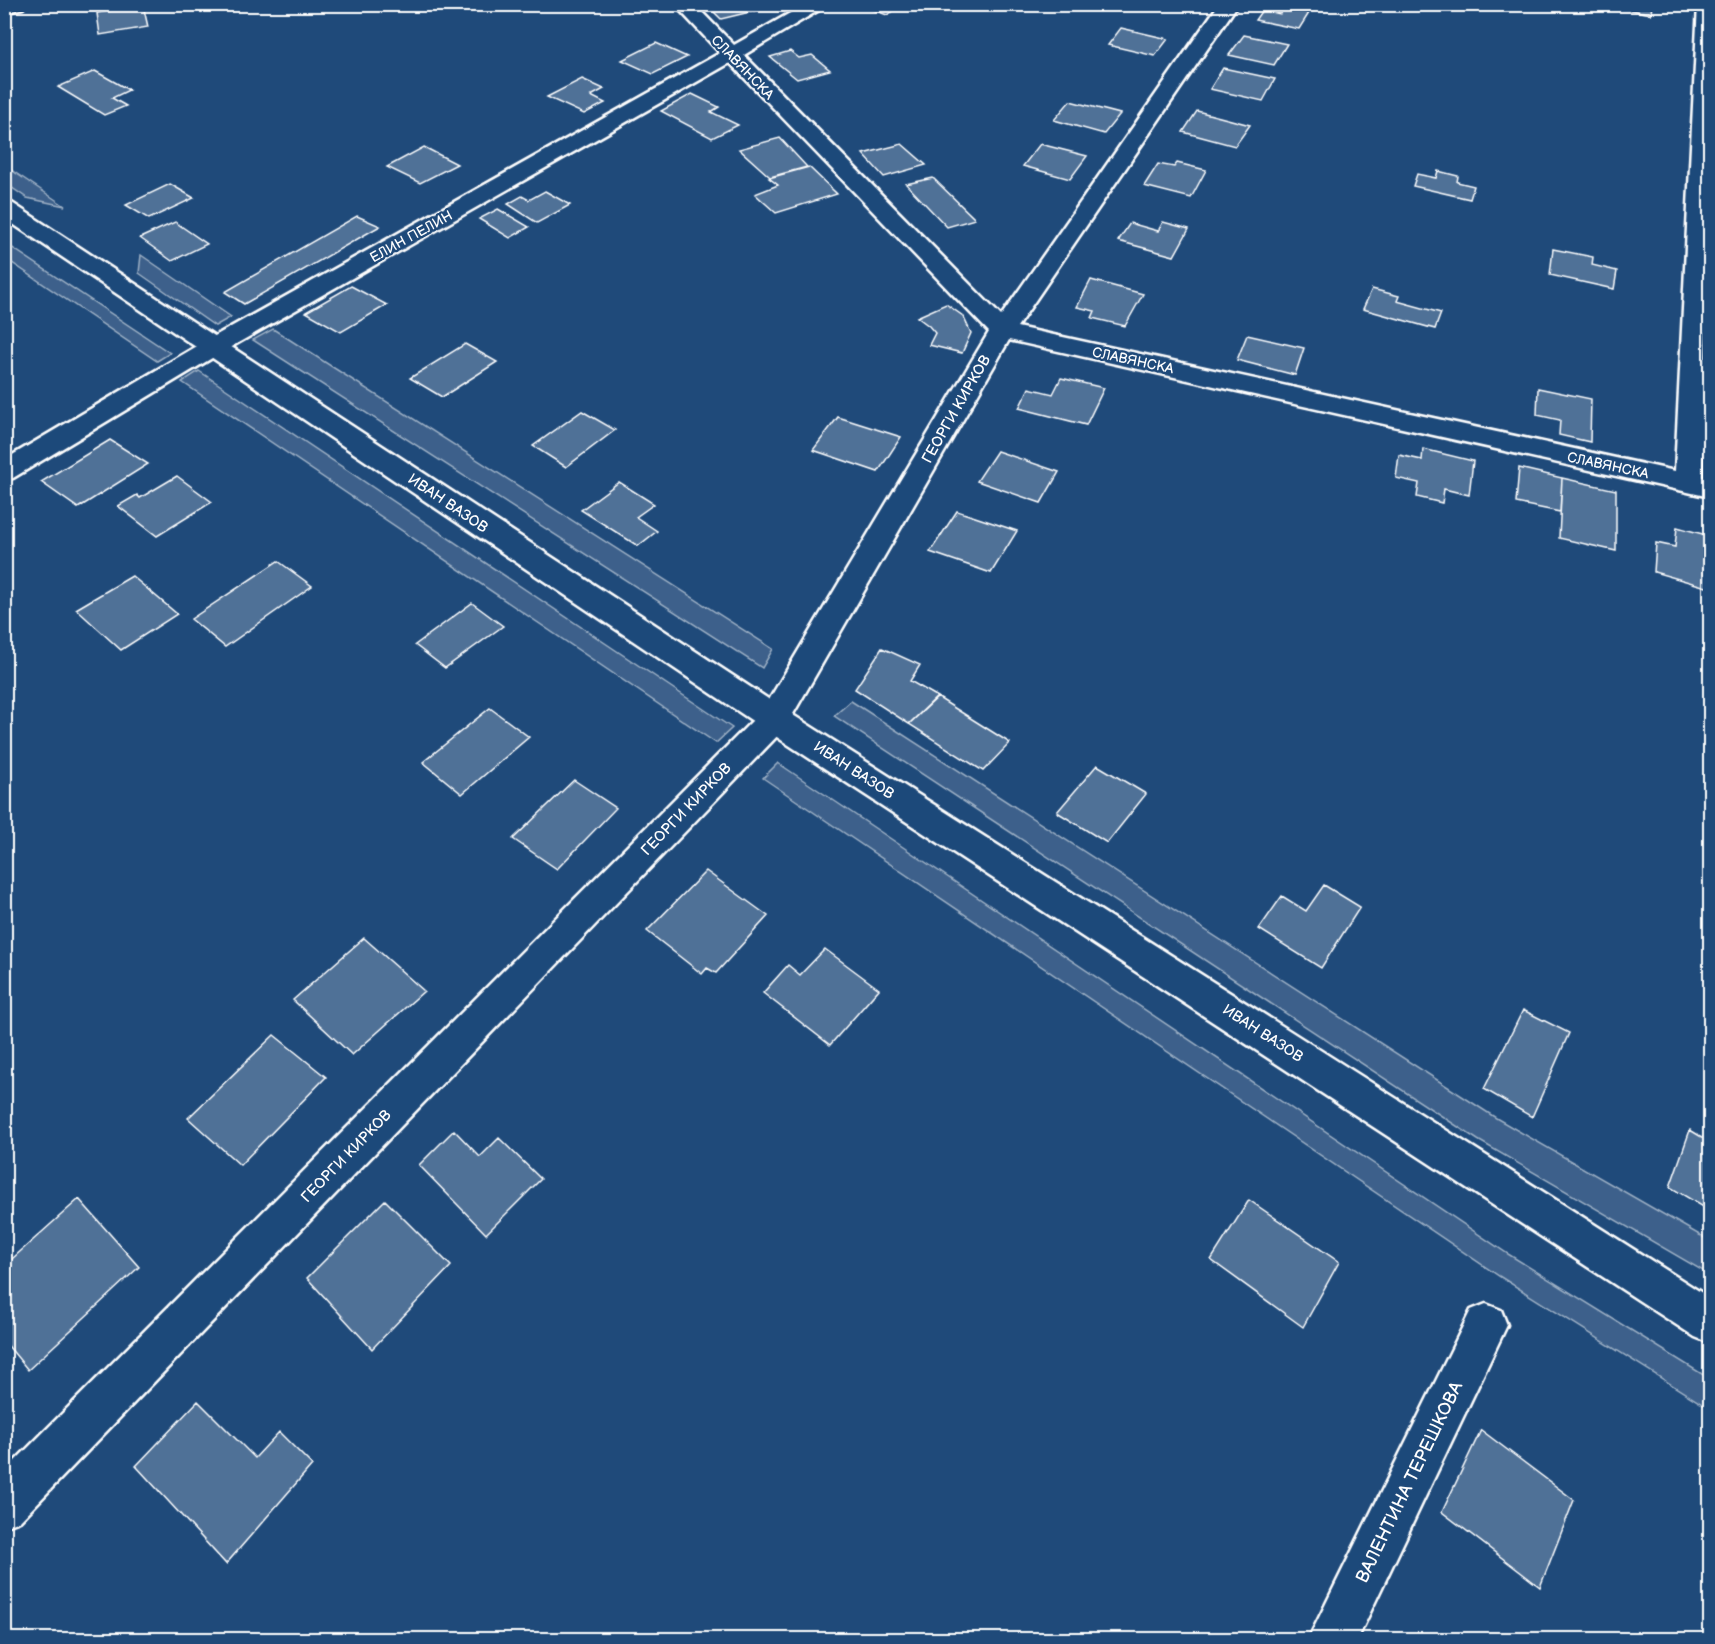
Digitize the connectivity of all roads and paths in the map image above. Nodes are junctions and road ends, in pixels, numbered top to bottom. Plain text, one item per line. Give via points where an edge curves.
1 (17, 4) edge
2 (683, 4) edge
3 (820, 4) edge
4 (1229, 4) edge
5 (1707, 4) edge
6 (4, 8) edge
7 (732, 56) junction
8 (4, 208) edge
9 (1002, 331) junction
10 (213, 346) junction
11 (4, 472) edge
12 (1699, 485) edge
13 (774, 719) junction
14 (1710, 1322) edge
15 (1486, 1325) dead end
16 (4, 1505) edge
17 (1332, 1640) edge

1 - 6 street
2 - 7 street, СЛАВЯНСКА
3 - 7 street, ЕЛИН ПЕЛИН
4 - 9 street, ГЕОРГИ КИРКОВ
5 - 12 street
7 - 9 street, СЛАВЯНСКА
7 - 10 street, ЕЛИН ПЕЛИН
8 - 10 street, ИВАН ВАЗОВ
9 - 12 street, СЛАВЯНСКА
9 - 13 street, ГЕОРГИ КИРКОВ
10 - 11 street, ЕЛИН ПЕЛИН
10 - 13 street, ИВАН ВАЗОВ
13 - 14 street, ИВАН ВАЗОВ
13 - 16 street, ГЕОРГИ КИРКОВ
15 - 17 street, ВАЛЕНТИНА ТЕРЕШКОВА

